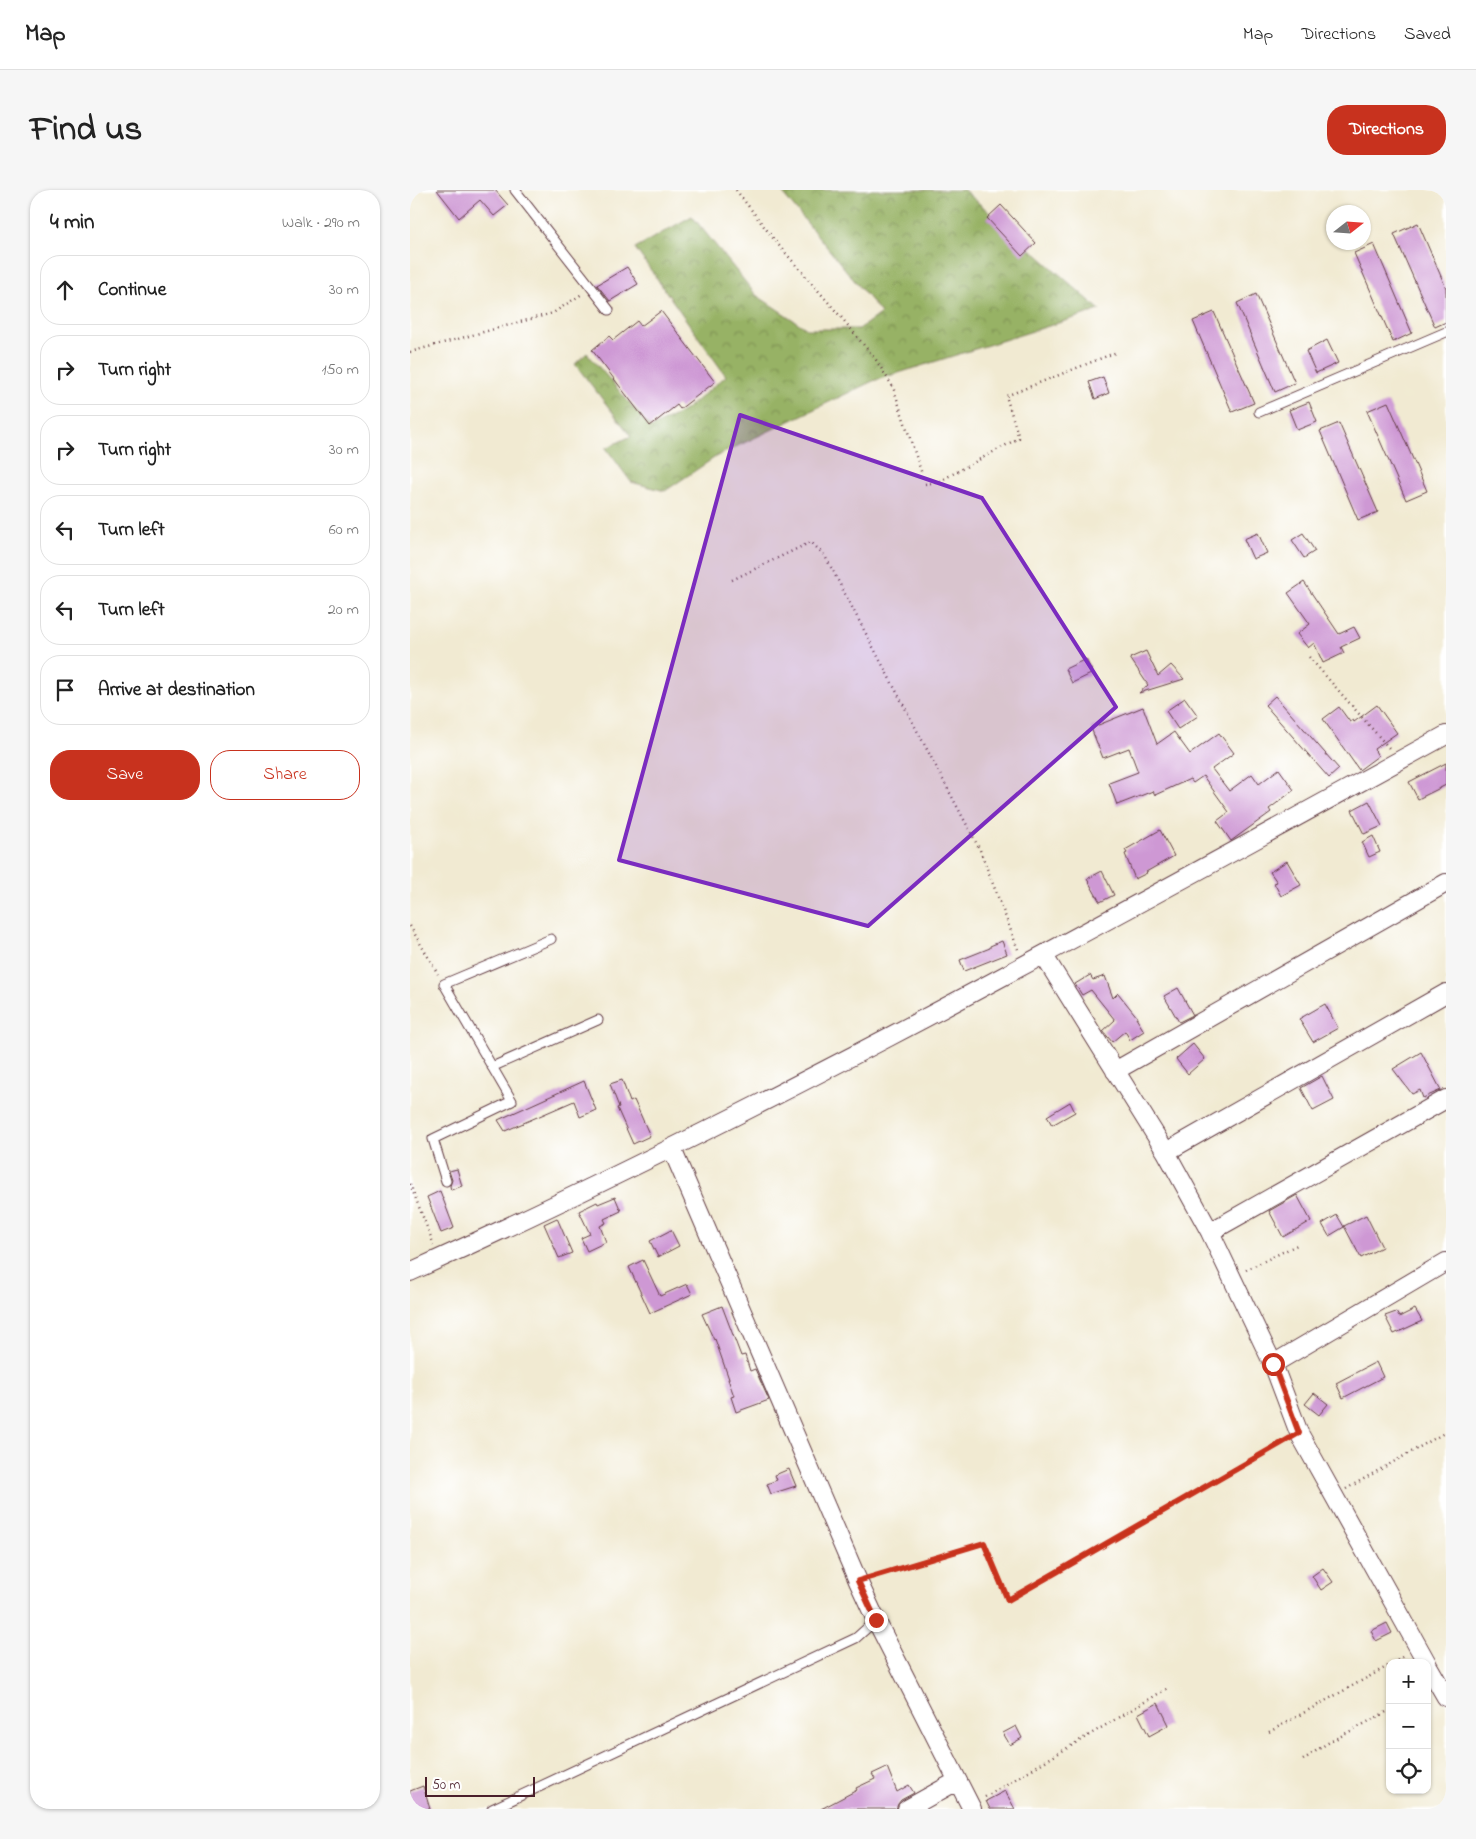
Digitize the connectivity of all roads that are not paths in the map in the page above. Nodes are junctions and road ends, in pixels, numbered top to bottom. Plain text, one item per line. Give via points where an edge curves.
1 (514, 190) edge
2 (609, 310) dead end
3 (1446, 332) edge
4 (1259, 412) dead end
5 (1446, 735) edge
6 (1446, 884) edge
7 (551, 939) dead end
8 (1044, 956) junction
9 (1446, 993) edge
10 (598, 1020) dead end
11 (492, 1067) junction
12 (1115, 1071) junction
13 (1446, 1099) edge
14 (672, 1149) junction
15 (1166, 1152) junction
16 (446, 1181) dead end
17 (1210, 1232) junction
18 (1446, 1262) edge
19 (410, 1272) edge
20 (1273, 1364) junction
21 (876, 1620) junction
22 (1425, 1659) edge
23 (1431, 1670) edge
24 (1446, 1698) edge
25 (957, 1780) junction
26 (971, 1807) edge
27 (492, 1809) edge
28 (907, 1809) edge

1 - 2 lane
3 - 4 lane
5 - 8 street
6 - 12 street
7 - 11 lane via 444,984
8 - 12 street
8 - 14 street
9 - 15 street
10 - 11 lane
11 - 16 lane via 512,1102 432,1140
12 - 15 street
13 - 17 street
14 - 19 street
14 - 21 street
15 - 17 street
17 - 20 street
18 - 20 street
20 - 22 street via 1299,1433
21 - 25 street
21 - 27 lane via 856,1638
23 - 24 street
25 - 26 street
25 - 28 street

